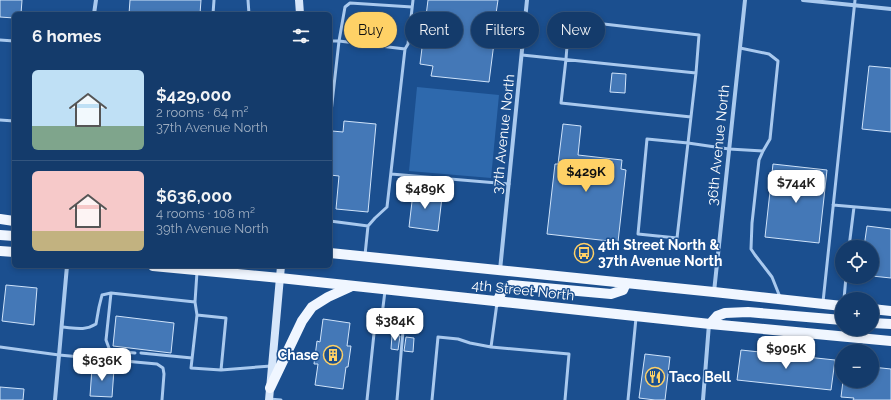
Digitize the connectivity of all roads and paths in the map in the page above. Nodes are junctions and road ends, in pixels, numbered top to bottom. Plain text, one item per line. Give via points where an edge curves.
1 (96, 0) edge
2 (214, 0) edge
3 (248, 0) edge
4 (300, 0) edge
5 (413, 0) edge
6 (527, 0) edge
7 (745, 0) edge
8 (803, 0) edge
9 (855, 0) edge
10 (855, 5) junction
11 (412, 7) junction
12 (891, 9) edge
13 (94, 12) edge
14 (213, 12) edge
15 (249, 12) edge
16 (300, 12) edge
17 (0, 40) edge
18 (12, 41) edge
19 (332, 41) edge
20 (339, 41) junction
21 (740, 48) junction
22 (405, 49) junction
23 (522, 55) junction
24 (566, 59) junction
25 (696, 72) junction
26 (332, 103) edge
27 (691, 116) junction
28 (0, 120) edge
29 (12, 121) edge
30 (688, 143) junction
31 (729, 149) junction
32 (763, 151) junction
33 (391, 174) junction
34 (509, 184) junction
35 (833, 205) junction
36 (854, 207) junction
37 (891, 210) edge
38 (0, 219) edge
39 (12, 221) edge
40 (332, 221) edge
41 (368, 226) junction
42 (0, 235) edge
43 (12, 236) edge
44 (850, 240) edge
45 (0, 251) edge
46 (12, 252) edge
47 (332, 253) edge
48 (365, 257) junction
49 (67, 268) edge
50 (175, 268) edge
51 (281, 268) edge
52 (197, 270) junction
53 (500, 270) junction
54 (280, 278) junction
55 (626, 283) junction
56 (352, 287) junction
57 (385, 290) junction
58 (714, 292) junction
59 (111, 293) junction
60 (780, 299) junction
61 (195, 302) junction
62 (498, 302) junction
63 (823, 304) junction
64 (835, 305) edge
65 (879, 309) edge
66 (891, 310) edge
67 (196, 315) junction
68 (382, 315) junction
69 (637, 316) junction
70 (835, 319) edge
71 (879, 323) edge
72 (710, 324) junction
73 (891, 324) edge
74 (62, 327) junction
75 (891, 341) edge
76 (0, 347) edge
77 (491, 347) junction
78 (135, 353) dead end
79 (141, 353) dead end
80 (59, 356) junction
81 (192, 358) junction
82 (272, 366) junction
83 (221, 370) junction
84 (270, 388) junction
85 (55, 400) edge
86 (162, 400) edge
87 (269, 400) edge
88 (281, 400) edge
89 (368, 400) edge
90 (397, 400) edge
91 (432, 400) edge
92 (565, 400) edge
93 (628, 400) edge
94 (703, 400) edge

1 - 13 street
2 - 14 lane
3 - 15 lane
4 - 16 main road
5 - 11 lane
6 - 23 street, 37th Avenue North
7 - 21 street, 36th Avenue North
8 - 10 street
9 - 10 lane
10 - 12 street
10 - 35 lane
11 - 20 lane via 350,3 345,7
11 - 22 lane via 408,44
17 - 18 lane
19 - 20 lane
20 - 22 lane
20 - 26 lane
21 - 31 street, 36th Avenue North
21 - 32 lane via 769,54 778,61 770,139
22 - 33 lane
23 - 24 lane
23 - 34 street, 37th Avenue North
24 - 25 lane
24 - 25 lane via 568,20 699,35
24 - 27 lane via 561,103
25 - 27 lane
27 - 30 lane
28 - 29 lane
30 - 30 lane via 647,139 638,234 677,238
30 - 31 lane
31 - 32 lane
31 - 58 street, 36th Avenue North
32 - 60 lane via 759,160 751,249 772,277
33 - 34 lane
33 - 41 lane via 387,207
34 - 53 street, 37th Avenue North
35 - 36 lane
35 - 63 lane
36 - 37 lane
36 - 44 lane
38 - 39 main road
40 - 41 lane
41 - 48 lane
42 - 43 main road
45 - 46 main road
47 - 48 main road, 4th Street North
48 - 53 main road, 4th Street North
49 - 74 street
50 - 52 main road, 4th Street North
51 - 54 main road
52 - 54 main road, 4th Street North
52 - 61 lane
53 - 55 main road, 4th Street North
54 - 56 main road, 4th Street North
54 - 82 main road
55 - 58 main road, 4th Street North
55 - 62 main road via 623,290 611,294 511,285 502,291
56 - 57 main road, 4th Street North
56 - 84 main road via 312,307 302,321
57 - 62 main road, 4th Street North
57 - 68 lane
58 - 60 main road, 4th Street North
59 - 61 lane
59 - 74 lane via 102,295 96,324 85,329
59 - 78 lane via 106,340 110,351
60 - 63 main road, 4th Street North
61 - 67 lane
62 - 69 main road, 4th Street North
62 - 77 lane
63 - 64 main road, 4th Street North
65 - 66 main road
67 - 81 lane
67 - 83 lane via 226,318
68 - 89 lane via 375,324
68 - 90 lane via 400,320 404,331
69 - 72 main road, 4th Street North
69 - 93 lane
70 - 72 main road via 748,312 726,313 717,316
71 - 73 main road
72 - 75 main road, 4th Street North
72 - 94 street
74 - 80 street
76 - 80 lane
77 - 91 lane via 438,337
77 - 92 lane via 569,354
79 - 81 lane
80 - 85 street
80 - 86 lane via 157,364 163,368 164,374
81 - 83 lane via 191,368
82 - 83 lane
82 - 84 main road
84 - 87 main road
87 - 88 lane

